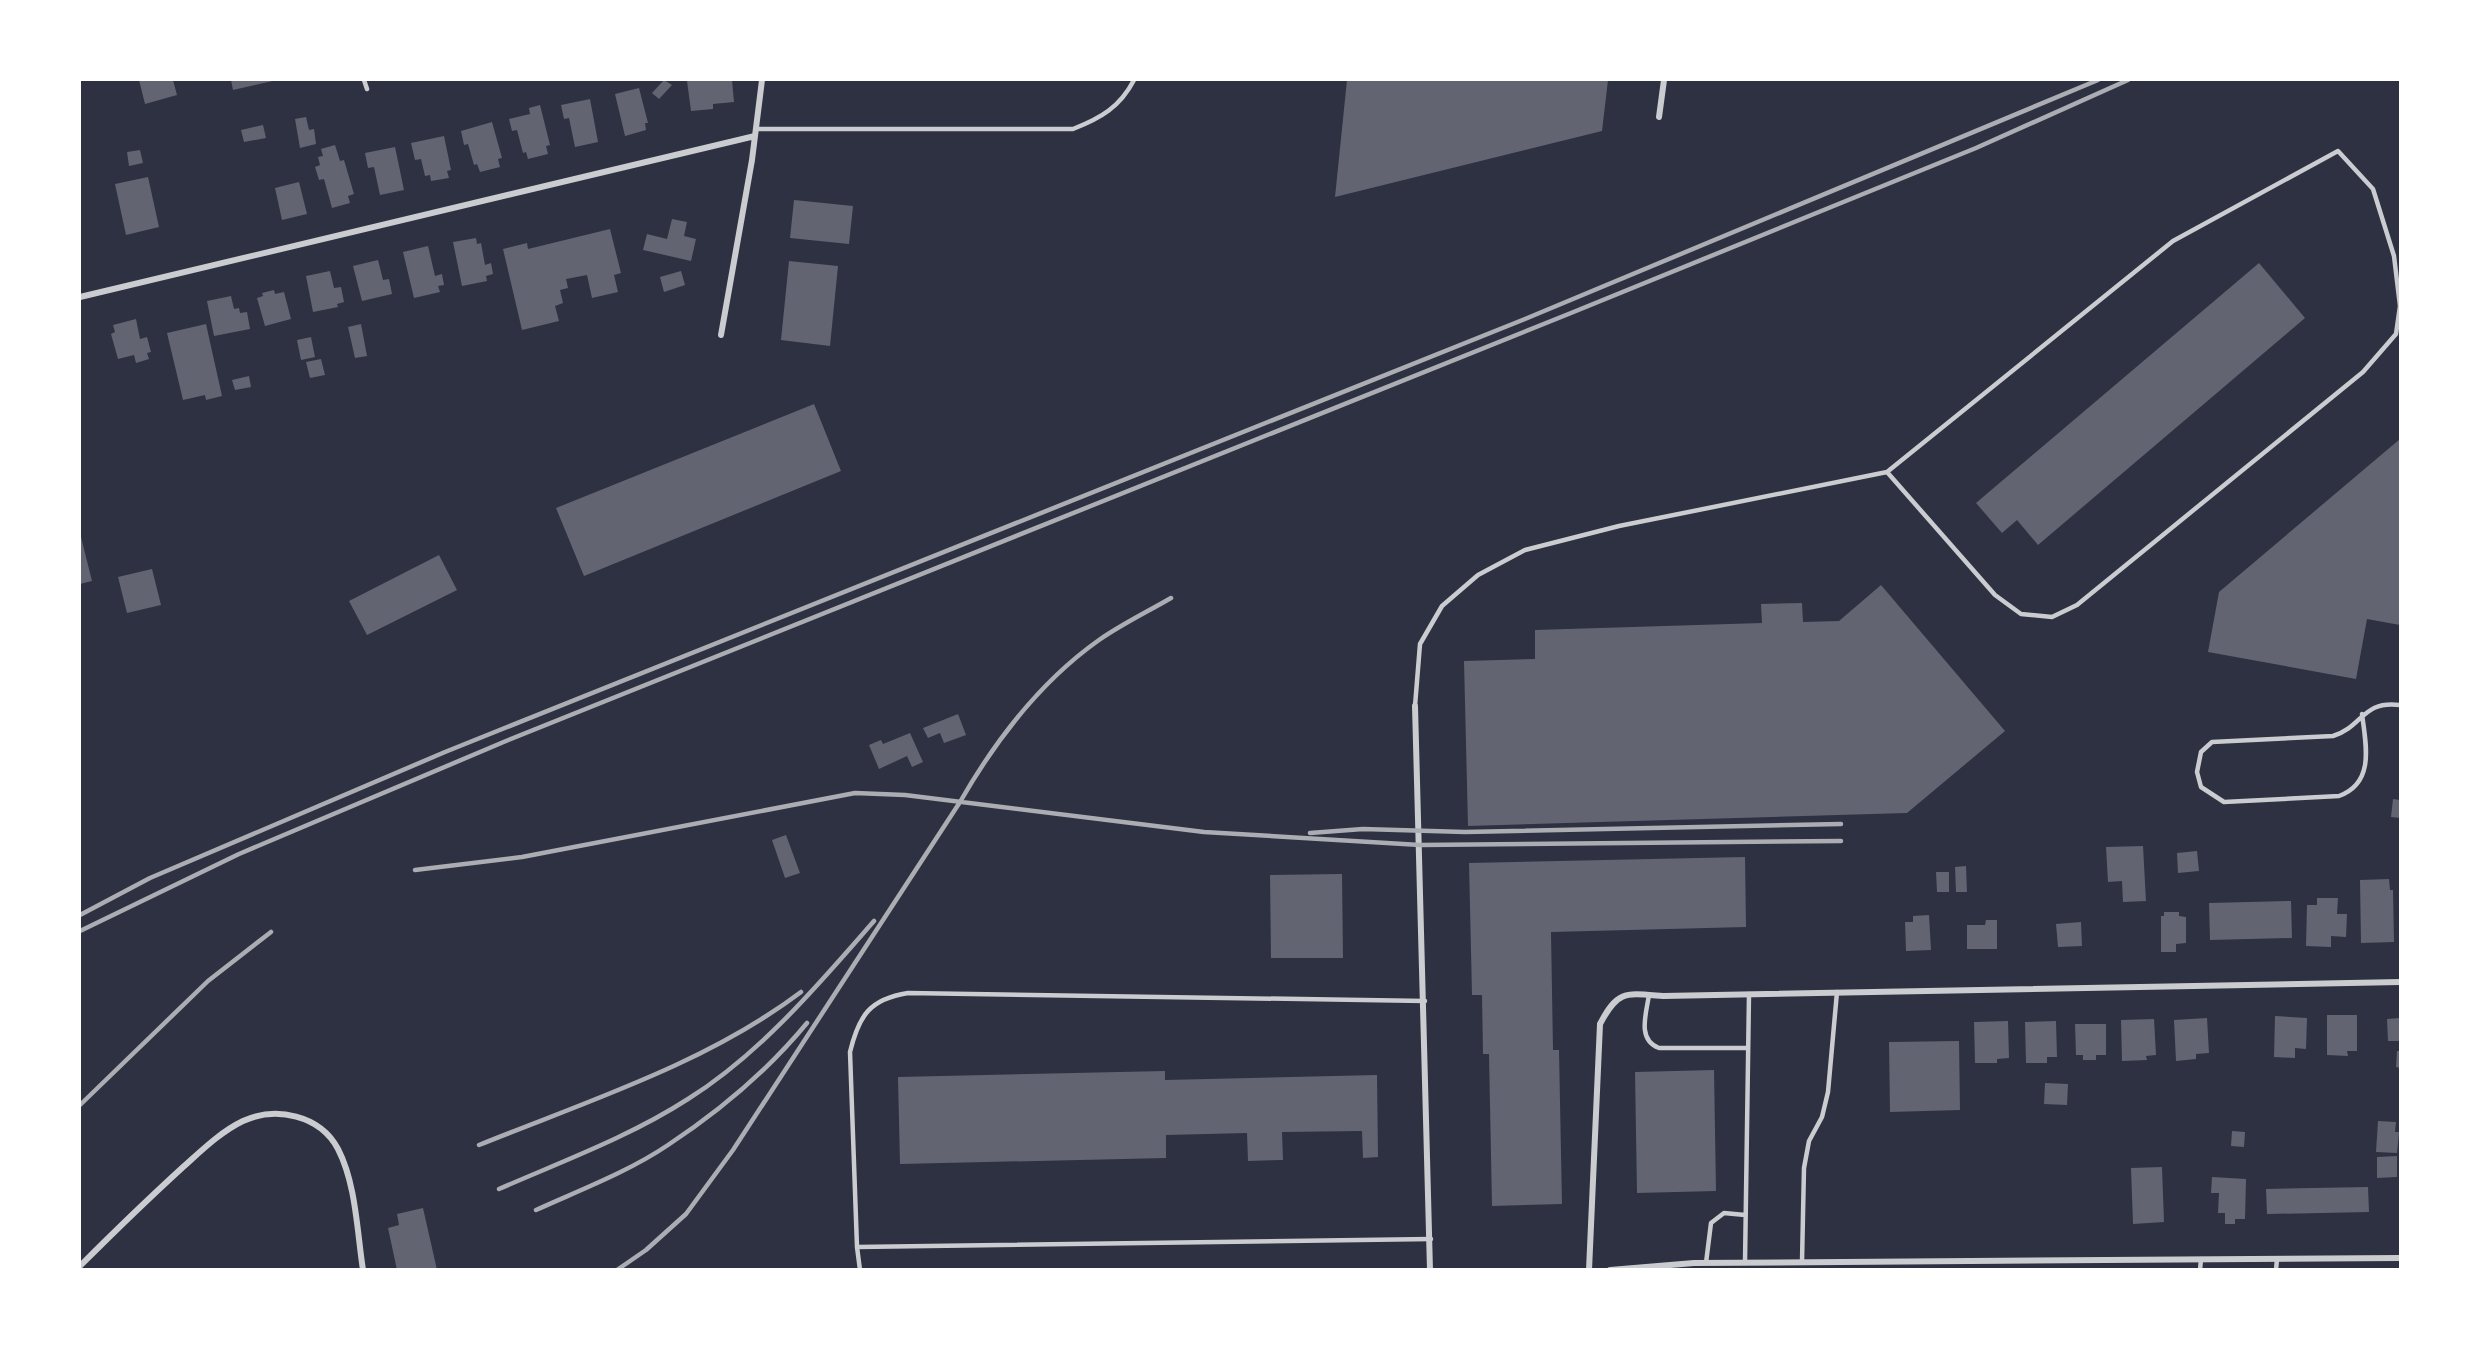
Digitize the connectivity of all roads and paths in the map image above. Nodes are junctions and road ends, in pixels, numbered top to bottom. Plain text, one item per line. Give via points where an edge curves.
1 (364, 80) edge
2 (762, 80) edge
3 (1134, 80) edge
4 (1664, 80) edge
5 (367, 89) dead end
6 (1659, 117) dead end
7 (756, 132) junction
8 (80, 297) edge
9 (721, 335) dead end
10 (1887, 472) junction
11 (2400, 705) edge
12 (1415, 706) joint
13 (2362, 714) junction
14 (2400, 981) edge
15 (1837, 992) junction
16 (1749, 994) junction
17 (1649, 995) junction
18 (1425, 1000) junction
19 (1748, 1048) junction
20 (1745, 1215) junction
21 (1431, 1239) junction
22 (857, 1247) junction
23 (2400, 1258) edge
24 (2277, 1259) junction
25 (2201, 1260) junction
26 (1802, 1262) junction
27 (1706, 1263) junction
28 (1745, 1263) junction
29 (80, 1266) edge
30 (1694, 1266) edge
31 (363, 1269) edge
32 (860, 1269) edge
33 (1430, 1269) edge
34 (1589, 1269) edge
35 (1610, 1269) edge
36 (2200, 1269) edge
37 (2276, 1269) edge

1 - 5 lane
2 - 7 street
3 - 7 lane via 1126,96 1103,118 1073,129
4 - 6 street
7 - 8 street
7 - 9 street
10 - 10 lane via 2173,241 2338,151 2373,189 2394,256 2400,306 2396,334 2363,372 2077,605 2052,616 2021,614 1995,595
10 - 12 lane via 1619,526 1525,550 1478,575 1442,606 1420,644
11 - 13 lane via 2386,703
12 - 18 street
13 - 13 lane via 2345,732 2333,736 2212,742 2201,752 2198,772 2202,787 2224,802 2339,796 2350,792 2366,768
14 - 15 street
15 - 16 street
15 - 26 lane via 1828,1092 1822,1117 1809,1141 1804,1168
16 - 17 street
16 - 19 lane
17 - 19 lane via 1644,1036 1649,1044 1659,1048
17 - 34 street via 1630,994 1612,1002 1600,1024
18 - 21 street
18 - 22 lane via 908,993 886,997 865,1013 850,1052
19 - 20 lane
20 - 27 lane via 1724,1213 1711,1222
20 - 28 lane
21 - 22 lane
21 - 33 street
22 - 32 lane
23 - 24 street
24 - 25 street
24 - 37 lane
25 - 26 street
25 - 36 lane
26 - 28 street
27 - 28 street
27 - 30 street
29 - 31 street via 198,1153 240,1122 266,1114 301,1118 328,1135 344,1164
30 - 35 street

